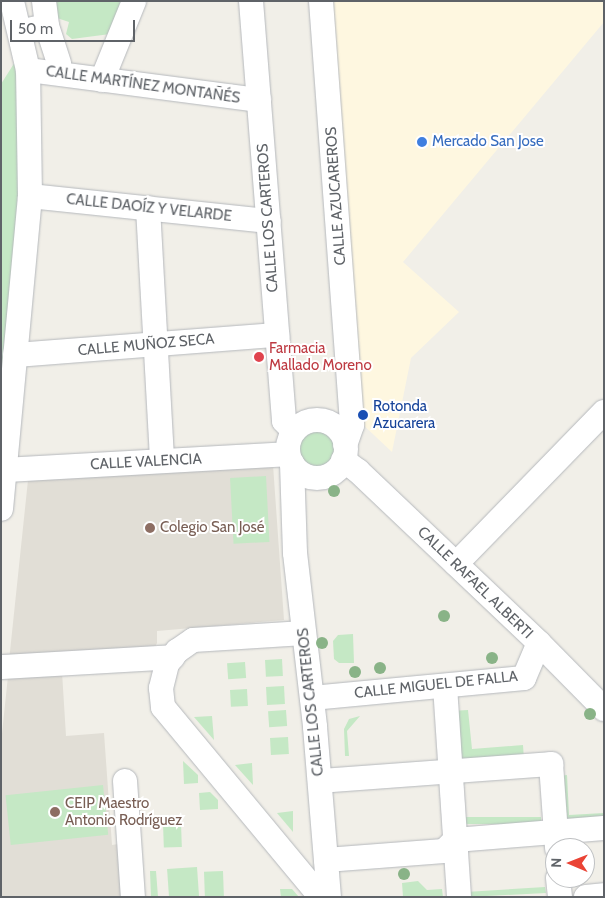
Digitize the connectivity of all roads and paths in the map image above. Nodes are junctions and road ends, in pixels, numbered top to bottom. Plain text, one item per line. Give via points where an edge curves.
1 (12, 1) edge
2 (44, 1) edge
3 (134, 1) edge
4 (252, 1) edge
5 (321, 1) edge
6 (59, 63) dead end
7 (28, 70) junction
8 (102, 80) junction
9 (259, 100) junction
10 (30, 196) junction
11 (148, 208) junction
12 (269, 220) junction
13 (277, 335) junction
14 (155, 345) junction
15 (16, 355) junction
16 (350, 390) junction
17 (604, 412) edge
18 (320, 420) junction
19 (294, 430) junction
20 (344, 453) junction
21 (290, 459) junction
22 (162, 461) junction
23 (313, 477) junction
24 (3, 480) edge
25 (291, 507) junction
26 (1, 509) edge
27 (456, 564) junction
28 (304, 633) junction
29 (539, 643) junction
30 (172, 657) junction
31 (1, 667) edge
32 (445, 686) junction
33 (312, 698) junction
34 (604, 710) edge
35 (451, 771) junction
36 (125, 781) dead end
37 (320, 781) junction
38 (604, 828) edge
39 (556, 838) edge
40 (564, 838) edge
41 (545, 841) edge
42 (450, 846) junction
43 (326, 860) junction
44 (604, 896) edge
45 (133, 897) edge
46 (321, 897) edge
47 (329, 897) edge
48 (459, 897) edge
49 (586, 897) edge

1 - 7 street
2 - 6 street via 37,28
3 - 8 street
4 - 9 street, CALLE LOS CARTEROS
5 - 16 street, CALLE AZUCAREROS
7 - 8 street, CALLE MARTÍNEZ MONTAÑÉS
7 - 10 street
8 - 9 street, CALLE MARTÍNEZ MONTAÑÉS
9 - 12 street, CALLE LOS CARTEROS
10 - 11 street, CALLE DAOÍZ Y VELARDE
10 - 15 street
11 - 12 street, CALLE DAOÍZ Y VELARDE
11 - 14 street
12 - 13 street, CALLE LOS CARTEROS
13 - 14 street, CALLE MUÑOZ SECA
13 - 19 street, CALLE LOS CARTEROS via 284,421
14 - 15 street, CALLE MUÑOZ SECA
14 - 22 street
15 - 24 street
16 - 18 street via 336,408
16 - 20 street, CALLE AZUCAREROS via 352,425
17 - 27 street
18 - 19 street via 308,421
18 - 20 street via 334,426
19 - 21 street
20 - 23 street via 326,476
20 - 27 street, CALLE RAFAEL ALBERTI via 358,471
21 - 22 street, CALLE VALENCIA
21 - 23 street via 300,472
21 - 25 street, CALLE LOS CARTEROS
22 - 24 street, CALLE VALENCIA
23 - 25 street
24 - 26 street
25 - 28 street, CALLE LOS CARTEROS
27 - 29 street, CALLE RAFAEL ALBERTI
28 - 30 street via 193,640
28 - 33 street, CALLE LOS CARTEROS
29 - 32 street, CALLE MIGUEL DE FALLA via 524,678
29 - 34 street, CALLE RAFAEL ALBERTI
30 - 31 street
30 - 46 street via 161,688 162,707
32 - 33 street, CALLE MIGUEL DE FALLA
32 - 35 street
33 - 37 street, CALLE LOS CARTEROS
35 - 37 street
35 - 39 street via 551,764
35 - 42 street
36 - 45 street
37 - 43 street, CALLE LOS CARTEROS
38 - 40 street
41 - 42 street
42 - 43 street
42 - 48 street
43 - 47 street, CALLE LOS CARTEROS
44 - 49 street

